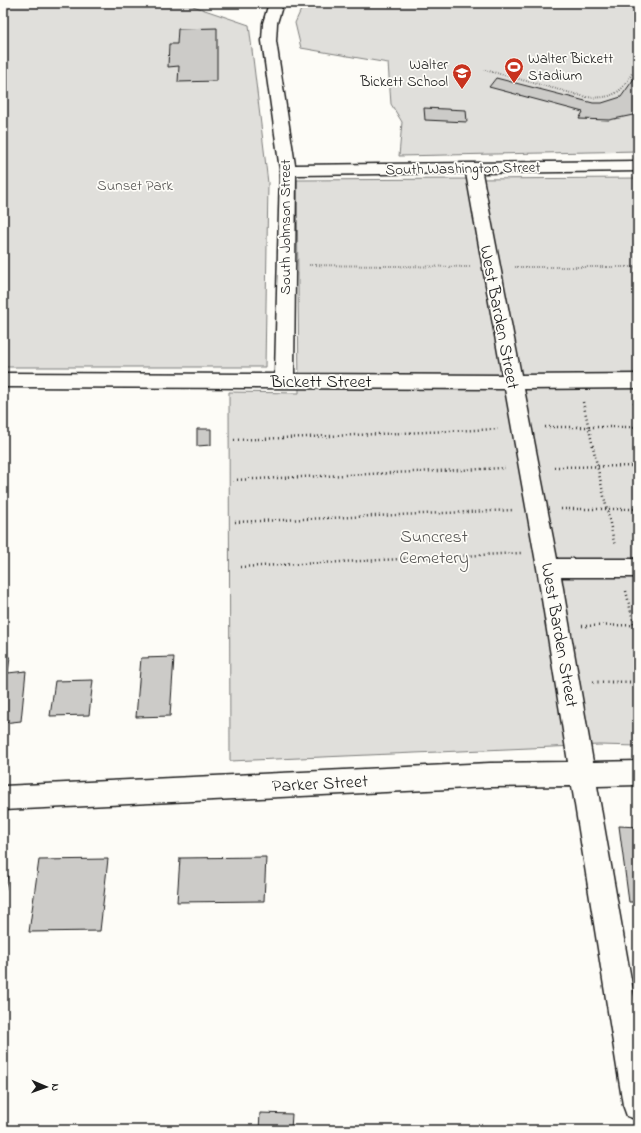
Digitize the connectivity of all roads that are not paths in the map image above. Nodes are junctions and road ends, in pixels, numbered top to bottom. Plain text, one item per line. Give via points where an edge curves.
1 (276, 3) edge
2 (638, 166) edge
3 (473, 167) junction
4 (288, 170) junction
5 (3, 380) edge
6 (638, 381) edge
7 (284, 382) junction
8 (512, 382) junction
9 (546, 560) junction
10 (629, 568) edge
11 (638, 773) edge
12 (584, 775) junction
13 (3, 798) edge
14 (638, 1105) edge

1 - 4 street, South Johnson Street via 270,23 269,41
2 - 3 street, South Washington Street
3 - 4 street, South Washington Street
3 - 8 street, West Barden Street
4 - 7 street, South Johnson Street
5 - 7 street, Bickett Street
6 - 8 street, Bickett Street
7 - 8 street, Bickett Street
8 - 9 street, West Barden Street
9 - 10 street
9 - 12 street, West Barden Street
11 - 12 street, Parker Street
12 - 13 street, Parker Street via 490,775
12 - 14 street, West Barden Street

